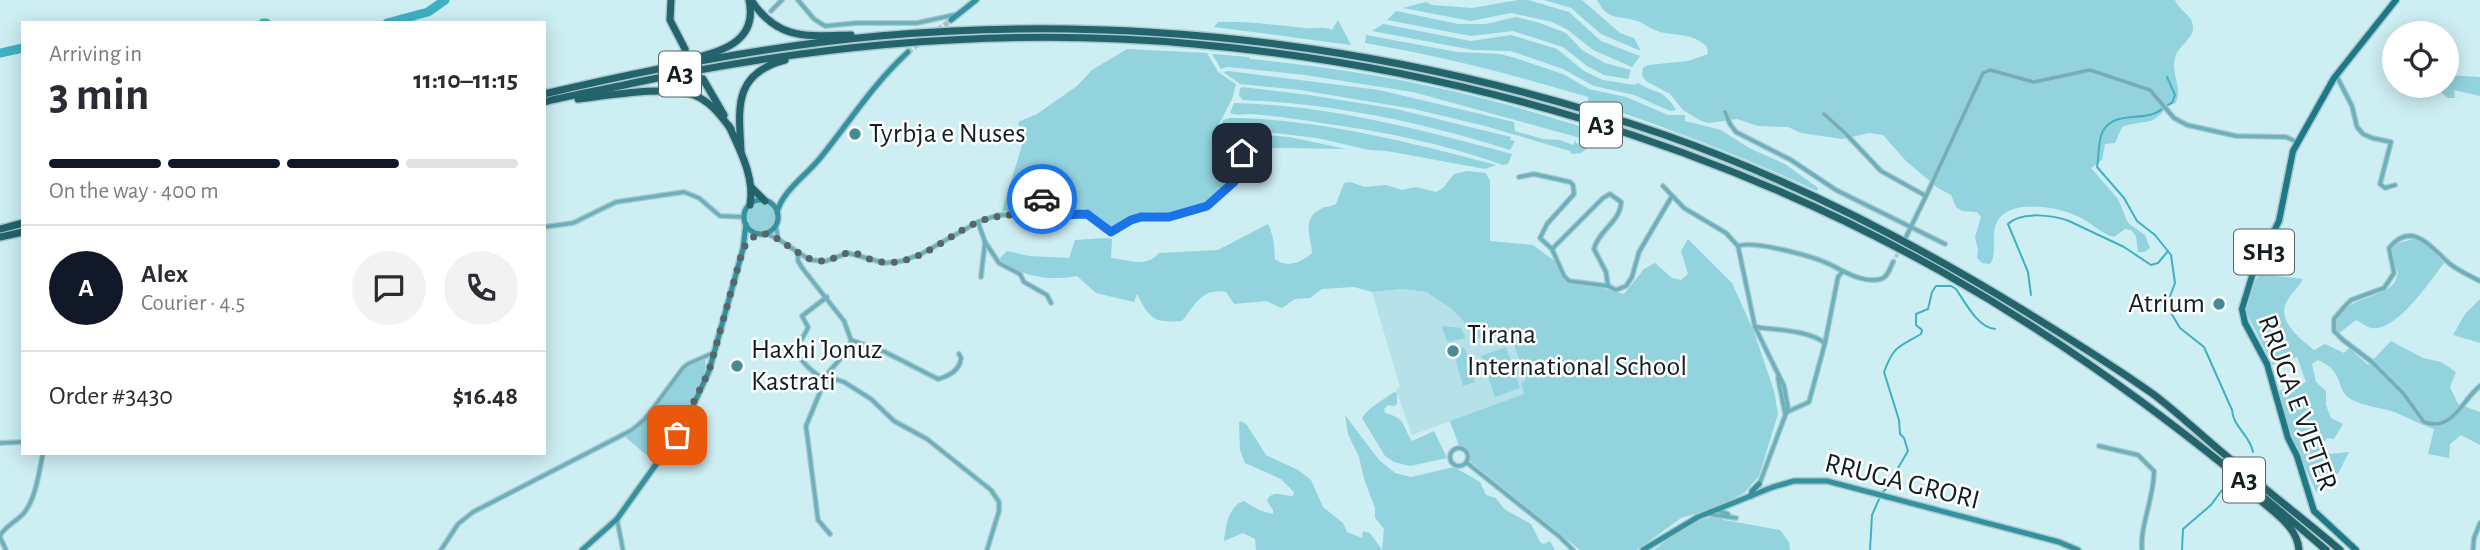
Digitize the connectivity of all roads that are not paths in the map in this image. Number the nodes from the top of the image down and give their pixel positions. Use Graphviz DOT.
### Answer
graph roads {
  1 [pos="671,0"];
  2 [pos="750,0"];
  3 [pos="782,0"];
  4 [pos="799,0"];
  5 [pos="976,0"];
  6 [pos="2396,0"];
  7 [pos="771,11"];
  8 [pos="960,13"];
  9 [pos="951,20"];
  10 [pos="858,38"];
  11 [pos="685,49"];
  12 [pos="908,51"];
  13 [pos="807,52"];
  14 [pos="659,69"];
  15 [pos="2336,75"];
  16 [pos="703,79"];
  17 [pos="546,94"];
  18 [pos="554,100"];
  19 [pos="546,102"];
  20 [pos="1725,112"];
  21 [pos="1824,114"];
  22 [pos="731,129"];
  23 [pos="2297,142"];
  24 [pos="741,152"];
  25 [pos="1247,153"];
  26 [pos="1519,177"];
  27 [pos="2395,185"];
  28 [pos="1663,186"];
  29 [pos="752,187"];
  30 [pos="785,195"];
  31 [pos="1926,195"];
  32 [pos="1672,196"];
  33 [pos="767,202"];
  34 [pos="750,205"];
  35 [pos="777,212"];
  36 [pos="745,221"];
  37 [pos="978,222"];
  38 [pos="21,224"];
  39 [pos="776,225"];
  40 [pos="546,226"];
  41 [pos="1912,228"];
  42 [pos="0,229"];
  43 [pos="21,232"];
  44 [pos="757,233"];
  45 [pos="765,233"];
  46 [pos="0,237"];
  47 [pos="1906,237"];
  48 [pos="778,239"];
  49 [pos="985,242"];
  50 [pos="1945,244"];
  51 [pos="1738,246"];
  52 [pos="743,249"];
  53 [pos="1552,249"];
  54 [pos="798,253"];
  55 [pos="1893,262"];
  56 [pos="1842,272"];
  57 [pos="981,277"];
  58 [pos="2480,281"];
  59 [pos="1608,286"];
  60 [pos="827,297"];
  61 [pos="1051,303"];
  62 [pos="1755,327"];
  63 [pos="851,340"];
  64 [pos="1825,343"];
  65 [pos="713,353"];
  66 [pos="960,354"];
  67 [pos="828,379"];
  68 [pos="2480,386"];
  69 [pos="1785,413"];
  70 [pos="21,442"];
  71 [pos="0,443"];
  72 [pos="2099,446"];
  73 [pos="43,455"];
  74 [pos="1466,462"];
  75 [pos="2242,479"];
  76 [pos="1761,482"];
  77 [pos="1763,491"];
  78 [pos="1751,496"];
  79 [pos="1728,505"];
  80 [pos="1716,510"];
  81 [pos="1707,514"];
  82 [pos="1728,514"];
  83 [pos="617,519"];
  84 [pos="2480,523"];
  85 [pos="830,534"];
  86 [pos="0,536"];
  87 [pos="6,550"];
  88 [pos="441,550"];
  89 [pos="582,550"];
  90 [pos="623,550"];
  91 [pos="987,550"];
  92 [pos="1573,550"];
  93 [pos="1643,550"];
  94 [pos="2078,550"];
  95 [pos="2142,550"];
  96 [pos="2299,550"];
  97 [pos="2326,550"];
  98 [pos="2340,550"];
  99 [pos="2356,550"];
  100 [pos="2473,550"];
  1 -- 11 [label="highway"];
  2 -- 10 [label="highway"];
  2 -- 14 [label="highway"];
  3 -- 7 [label="street"];
  4 -- 8 [label="street"];
  5 -- 8 [label="main road"];
  6 -- 15 [label="main road, RRUGA E VJETER / SH3"];
  8 -- 9 [label="main road"];
  10 -- 14 [label="highway, A3"];
  10 -- 98 [label="highway, A3"];
  12 -- 30 [label="main road"];
  13 -- 18 [label="highway, A3"];
  13 -- 24 [label="highway, A3"];
  13 -- 75 [label="highway, A3"];
  14 -- 17 [label="highway, A3"];
  15 -- 23 [label="main road, RRUGA E VJETER / SH3"];
  15 -- 27 [label="street"];
  16 -- 22 [label="highway"];
  18 -- 19 [label="highway, A3"];
  18 -- 22 [label="highway"];
  20 -- 41 [label="street"];
  21 -- 31 [label="street"];
  22 -- 24 [label="highway"];
  23 -- 31 [label="street"];
  23 -- 99 [label="main road, RRUGA E VJETER / SH3"];
  24 -- 29 [label="highway"];
  25 -- 37 [label="street"];
  26 -- 53 [label="street"];
  28 -- 32 [label="street"];
  29 -- 33 [label="highway"];
  29 -- 34 [label="highway"];
  30 -- 33 [label="main road"];
  30 -- 35 [label="main road"];
  31 -- 41 [label="street"];
  32 -- 51 [label="street"];
  32 -- 59 [label="street"];
  33 -- 34 [label="main road"];
  33 -- 35 [label="main road"];
  34 -- 36 [label="main road"];
  35 -- 39 [label="main road"];
  36 -- 40 [label="street"];
  36 -- 44 [label="main road"];
  36 -- 52 [label="main road"];
  37 -- 49 [label="street"];
  37 -- 54 [label="street"];
  38 -- 42 [label="highway"];
  39 -- 45 [label="main road"];
  39 -- 48 [label="street"];
  41 -- 47 [label="street"];
  41 -- 50 [label="street"];
  43 -- 46 [label="highway"];
  44 -- 45 [label="main road"];
  44 -- 52 [label="main road"];
  45 -- 48 [label="street"];
  48 -- 54 [label="street"];
  49 -- 57 [label="street"];
  49 -- 61 [label="street"];
  51 -- 56 [label="street"];
  51 -- 62 [label="street"];
  52 -- 65 [label="main road"];
  53 -- 59 [label="street"];
  53 -- 59 [label="street"];
  54 -- 60 [label="street"];
  55 -- 56 [label="street"];
  56 -- 64 [label="street"];
  58 -- 68 [label="street"];
  60 -- 63 [label="street"];
  60 -- 67 [label="street"];
  62 -- 64 [label="street"];
  62 -- 69 [label="street"];
  63 -- 66 [label="street"];
  63 -- 67 [label="street"];
  64 -- 69 [label="street"];
  65 -- 83 [label="main road"];
  65 -- 88 [label="street"];
  67 -- 85 [label="street"];
  67 -- 91 [label="street"];
  69 -- 76 [label="street"];
  70 -- 71 [label="street"];
  72 -- 95 [label="street"];
  73 -- 86 [label="street"];
  74 -- 74 [label="street"];
  74 -- 92 [label="street"];
  75 -- 96 [label="highway"];
  75 -- 97 [label="highway, A3"];
  76 -- 77 [label="street"];
  76 -- 77 [label="street"];
  76 -- 78 [label="main road"];
  77 -- 78 [label="main road, RRUGA GRORI"];
  77 -- 94 [label="main road, RRUGA GRORI"];
  78 -- 79 [label="main road, RRUGA GRORI"];
  79 -- 80 [label="main road, RRUGA GRORI"];
  79 -- 82 [label="street"];
  80 -- 81 [label="main road, RRUGA GRORI"];
  80 -- 82 [label="street"];
  81 -- 82 [label="street"];
  81 -- 93 [label="main road, RRUGA GRORI"];
  83 -- 89 [label="main road"];
  83 -- 90 [label="street"];
  84 -- 100 [label="street"];
  86 -- 87 [label="street"];
}
